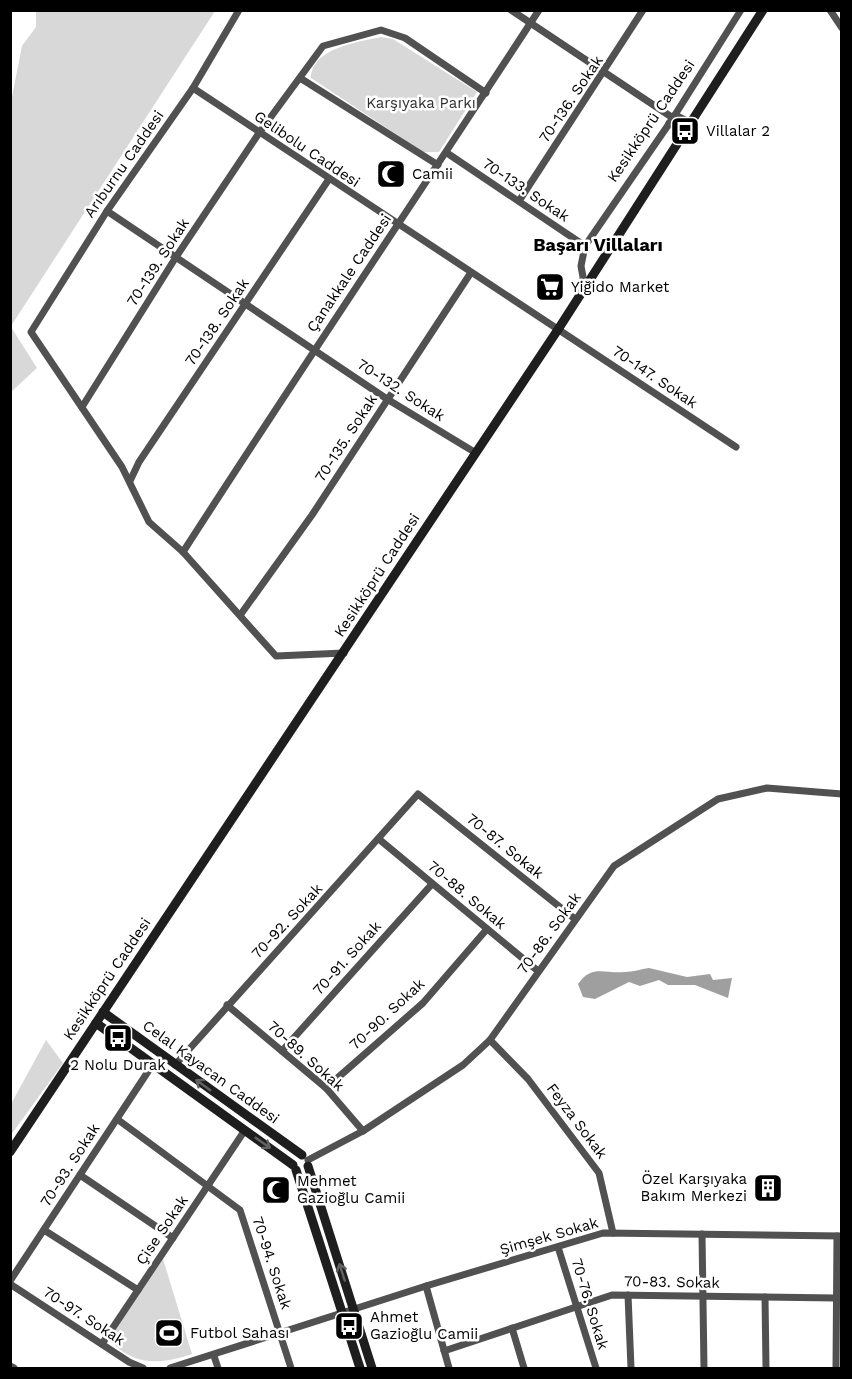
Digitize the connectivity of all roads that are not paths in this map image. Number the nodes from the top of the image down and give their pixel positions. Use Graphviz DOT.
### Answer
graph roads {
  1 [pos="240,10"];
  2 [pos="511,10"];
  3 [pos="539,10"];
  4 [pos="643,10"];
  5 [pos="741,10"];
  6 [pos="763,10"];
  7 [pos="830,10"];
  8 [pos="531,24"];
  9 [pos="842,28"];
  10 [pos="606,71"];
  11 [pos="300,78"];
  12 [pos="193,88"];
  13 [pos="486,93"];
  14 [pos="672,119"];
  15 [pos="691,123"];
  16 [pos="260,133"];
  17 [pos="684,134"];
  18 [pos="447,153"];
  19 [pos="438,165"];
  20 [pos="329,179"];
  21 [pos="519,201"];
  22 [pos="107,211"];
  23 [pos="397,225"];
  24 [pos="585,246"];
  25 [pos="176,257"];
  26 [pos="470,274"];
  27 [pos="585,288"];
  28 [pos="245,303"];
  29 [pos="559,328"];
  30 [pos="314,348"];
  31 [pos="387,399"];
  32 [pos="82,407"];
  33 [pos="736,447"];
  34 [pos="476,453"];
  35 [pos="130,481"];
  36 [pos="183,552"];
  37 [pos="241,614"];
  38 [pos="344,653"];
  39 [pos="418,794"];
  40 [pos="841,794"];
  41 [pos="380,840"];
  42 [pos="432,884"];
  43 [pos="575,919"];
  44 [pos="487,929"];
  45 [pos="538,971"];
  46 [pos="227,1005"];
  47 [pos="103,1012"];
  48 [pos="96,1023"];
  49 [pos="490,1040"];
  50 [pos="282,1051"];
  51 [pos="153,1064"];
  52 [pos="175,1065"];
  53 [pos="326,1088"];
  54 [pos="117,1119"];
  55 [pos="245,1130"];
  56 [pos="363,1131"];
  57 [pos="10,1152"];
  58 [pos="306,1161"];
  59 [pos="295,1167"];
  60 [pos="80,1175"];
  61 [pos="208,1186"];
  62 [pos="44,1230"];
  63 [pos="613,1233"];
  64 [pos="702,1234"];
  65 [pos="839,1236"];
  66 [pos="173,1238"];
  67 [pos="558,1247"];
  68 [pos="10,1283"];
  69 [pos="426,1286"];
  70 [pos="138,1290"];
  71 [pos="628,1295"];
  72 [pos="703,1296"];
  73 [pos="765,1297"];
  74 [pos="836,1298"];
  75 [pos="578,1306"];
  76 [pos="354,1310"];
  77 [pos="344,1313"];
  78 [pos="512,1328"];
  79 [pos="280,1333"];
  80 [pos="102,1344"];
  81 [pos="444,1351"];
  82 [pos="214,1356"];
  83 [pos="10,1366"];
  84 [pos="14,1368"];
  85 [pos="143,1368"];
  86 [pos="170,1368"];
  87 [pos="218,1368"];
  88 [pos="291,1368"];
  89 [pos="360,1368"];
  90 [pos="372,1368"];
  91 [pos="448,1368"];
  92 [pos="524,1368"];
  93 [pos="596,1368"];
  94 [pos="631,1368"];
  95 [pos="704,1368"];
  96 [pos="766,1368"];
  97 [pos="836,1368"];
  1 -- 12 [label="street, Arıburnu Caddesi"];
  2 -- 8 [label="street"];
  3 -- 8 [label="street, Çanakkale Caddesi"];
  4 -- 10 [label="street, 70-136. Sokak"];
  5 -- 14 [label="street, Kesikköprü Caddesi"];
  6 -- 15 [label="street, Kesikköprü Caddesi"];
  7 -- 9 [label="street"];
  8 -- 10 [label="street"];
  8 -- 13 [label="street, Çanakkale Caddesi"];
  10 -- 14 [label="street"];
  10 -- 21 [label="street, 70-136. Sokak"];
  11 -- 13 [label="street, 70-139. Sokak"];
  11 -- 16 [label="street, 70-139. Sokak"];
  11 -- 19 [label="street"];
  12 -- 16 [label="street, Gelibolu Caddesi"];
  12 -- 22 [label="street, Arıburnu Caddesi"];
  13 -- 18 [label="street, Çanakkale Caddesi"];
  14 -- 15 [label="street"];
  14 -- 17 [label="street"];
  14 -- 24 [label="street, Kesikköprü Caddesi"];
  15 -- 17 [label="street, Kesikköprü Caddesi"];
  16 -- 20 [label="street, Gelibolu Caddesi"];
  16 -- 25 [label="street, 70-139. Sokak"];
  17 -- 27 [label="street, Kesikköprü Caddesi"];
  18 -- 19 [label="street, Çanakkale Caddesi"];
  18 -- 21 [label="street, 70-133. Sokak"];
  19 -- 23 [label="street, Çanakkale Caddesi"];
  20 -- 23 [label="street, Gelibolu Caddesi"];
  20 -- 28 [label="street, 70-138. Sokak"];
  21 -- 24 [label="street, 70-133. Sokak"];
  22 -- 25 [label="street, 70-132. Sokak"];
  22 -- 32 [label="street, Arıburnu Caddesi"];
  23 -- 26 [label="street, Gelibolu Caddesi"];
  23 -- 30 [label="street, Çanakkale Caddesi"];
  24 -- 27 [label="street"];
  25 -- 28 [label="street, 70-132. Sokak"];
  25 -- 32 [label="street, 70-139. Sokak"];
  26 -- 29 [label="street, Gelibolu Caddesi"];
  26 -- 31 [label="street, 70-135. Sokak"];
  27 -- 29 [label="street, Kesikköprü Caddesi"];
  28 -- 30 [label="street, 70-132. Sokak"];
  28 -- 35 [label="street, 70-138. Sokak"];
  29 -- 33 [label="street, 70-147. Sokak"];
  29 -- 34 [label="street, Kesikköprü Caddesi"];
  30 -- 31 [label="street, 70-132. Sokak"];
  30 -- 36 [label="street, Çanakkale Caddesi"];
  31 -- 34 [label="street, 70-132. Sokak"];
  31 -- 37 [label="street, 70-135. Sokak"];
  32 -- 35 [label="street"];
  34 -- 38 [label="street, Kesikköprü Caddesi"];
  35 -- 36 [label="street"];
  36 -- 37 [label="street"];
  37 -- 38 [label="street"];
  38 -- 47 [label="street, Kesikköprü Caddesi"];
  39 -- 41 [label="street, 70-92. Sokak"];
  39 -- 43 [label="street, 70-87. Sokak"];
  40 -- 43 [label="street, 70-86. Sokak"];
  41 -- 42 [label="street, 70-88. Sokak"];
  41 -- 46 [label="street, 70-92. Sokak"];
  42 -- 44 [label="street, 70-88. Sokak"];
  42 -- 50 [label="street, 70-91. Sokak"];
  43 -- 45 [label="street, 70-86. Sokak"];
  44 -- 45 [label="street, 70-88. Sokak"];
  44 -- 53 [label="street, 70-90. Sokak"];
  45 -- 49 [label="street, 70-86. Sokak"];
  46 -- 50 [label="street, 70-89. Sokak"];
  46 -- 52 [label="street, 70-92. Sokak"];
  47 -- 48 [label="street, Kesikköprü Caddesi"];
  47 -- 52 [label="street, Celal Kayacan Caddesi"];
  48 -- 51 [label="street, Celal Kayacan Caddesi"];
  48 -- 57 [label="street, Kesikköprü Caddesi"];
  49 -- 56 [label="street, 70-86. Sokak"];
  49 -- 63 [label="street, Feyza Sokak"];
  50 -- 53 [label="street, 70-89. Sokak"];
  51 -- 54 [label="street, 70-93. Sokak"];
  51 -- 55 [label="street, Celal Kayacan Caddesi"];
  58 -- 52 [label="street, Celal Kayacan Caddesi, one-way"];
  53 -- 56 [label="street, 70-89. Sokak"];
  54 -- 60 [label="street, 70-93. Sokak"];
  54 -- 61 [label="street, 70-94. Sokak"];
  55 -- 59 [label="street, Celal Kayacan Caddesi, one-way"];
  55 -- 61 [label="street, Çise Sokak"];
  56 -- 58 [label="street, 70-86. Sokak"];
  58 -- 59 [label="street"];
  58 -- 59 [label="street"];
  76 -- 58 [label="street, one-way"];
  59 -- 77 [label="street"];
  60 -- 62 [label="street, 70-93. Sokak"];
  60 -- 66 [label="street"];
  61 -- 66 [label="street, Çise Sokak"];
  61 -- 79 [label="street, 70-94. Sokak"];
  62 -- 68 [label="street, 70-93. Sokak"];
  62 -- 70 [label="street"];
  63 -- 64 [label="street, Şimşek Sokak"];
  63 -- 67 [label="street, Şimşek Sokak"];
  64 -- 65 [label="street, Şimşek Sokak"];
  64 -- 72 [label="street"];
  65 -- 74 [label="street"];
  66 -- 70 [label="street, Çise Sokak"];
  67 -- 69 [label="street, Şimşek Sokak"];
  67 -- 75 [label="street, 70-76. Sokak"];
  68 -- 80 [label="street, 70-97. Sokak"];
  69 -- 76 [label="street, Şimşek Sokak"];
  69 -- 81 [label="street"];
  70 -- 80 [label="street, Çise Sokak"];
  71 -- 72 [label="street, 70-83. Sokak"];
  71 -- 75 [label="street, 70-83. Sokak"];
  71 -- 94 [label="street"];
  72 -- 73 [label="street, 70-83. Sokak"];
  72 -- 95 [label="street"];
  73 -- 74 [label="street, 70-83. Sokak"];
  73 -- 96 [label="street"];
  74 -- 97 [label="street"];
  75 -- 78 [label="street, 70-83. Sokak"];
  75 -- 93 [label="street, 70-76. Sokak"];
  76 -- 77 [label="street, Şimşek Sokak"];
  76 -- 90 [label="street"];
  77 -- 79 [label="street"];
  77 -- 89 [label="street"];
  78 -- 81 [label="street, 70-83. Sokak"];
  78 -- 92 [label="street"];
  79 -- 82 [label="street"];
  79 -- 88 [label="street, 70-94. Sokak"];
  80 -- 85 [label="street, 70-97. Sokak"];
  81 -- 91 [label="street"];
  82 -- 86 [label="street"];
  82 -- 87 [label="street"];
  83 -- 84 [label="street"];
}
